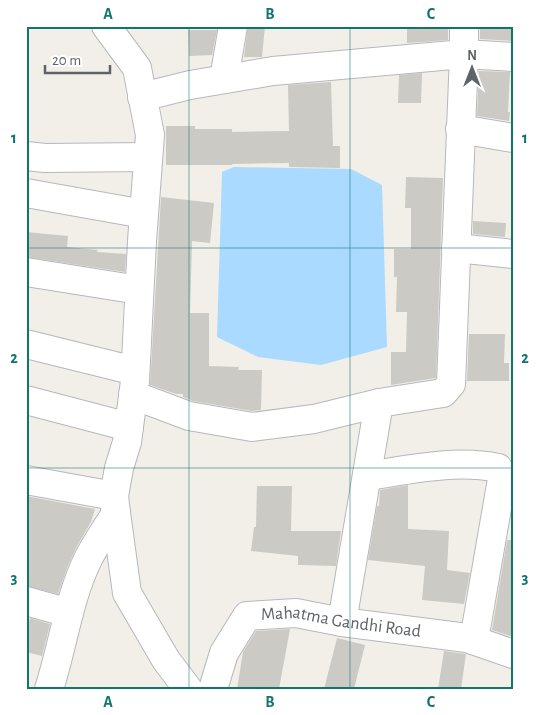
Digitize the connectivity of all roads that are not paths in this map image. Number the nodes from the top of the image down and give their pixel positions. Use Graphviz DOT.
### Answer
graph roads {
  1 [pos="106,26"];
  2 [pos="233,26"];
  3 [pos="464,26"];
  4 [pos="464,54"];
  5 [pos="513,57"];
  6 [pos="224,79"];
  7 [pos="142,97"];
  8 [pos="460,129"];
  9 [pos="513,138"];
  10 [pos="26,156"];
  11 [pos="148,157"];
  12 [pos="26,194"];
  13 [pos="144,214"];
  14 [pos="456,248"];
  15 [pos="513,254"];
  16 [pos="26,272"];
  17 [pos="139,290"];
  18 [pos="26,344"];
  19 [pos="134,383"];
  20 [pos="26,400"];
  21 [pos="379,403"];
  22 [pos="129,427"];
  23 [pos="505,466"];
  24 [pos="367,476"];
  25 [pos="26,480"];
  26 [pos="115,505"];
  27 [pos="26,601"];
  28 [pos="69,613"];
  29 [pos="342,622"];
  30 [pos="474,640"];
  31 [pos="513,654"];
  32 [pos="49,689"];
  33 [pos="188,689"];
  34 [pos="213,689"];
  1 -- 7 [label="street"];
  2 -- 6 [label="street"];
  3 -- 4 [label="street"];
  4 -- 5 [label="street"];
  4 -- 6 [label="street"];
  4 -- 8 [label="street"];
  6 -- 7 [label="street"];
  7 -- 11 [label="street"];
  8 -- 9 [label="street"];
  8 -- 14 [label="street"];
  10 -- 11 [label="street"];
  11 -- 13 [label="street"];
  12 -- 13 [label="street"];
  13 -- 17 [label="street"];
  14 -- 15 [label="street"];
  14 -- 21 [label="street"];
  16 -- 17 [label="street"];
  17 -- 19 [label="street"];
  18 -- 19 [label="street"];
  19 -- 21 [label="street"];
  19 -- 22 [label="street"];
  20 -- 22 [label="street"];
  21 -- 24 [label="street"];
  22 -- 26 [label="street"];
  23 -- 24 [label="street"];
  23 -- 30 [label="street"];
  24 -- 29 [label="street"];
  25 -- 26 [label="street"];
  26 -- 28 [label="street"];
  26 -- 33 [label="street"];
  27 -- 28 [label="street"];
  28 -- 32 [label="street"];
  29 -- 30 [label="street, Mahatma Gandhi Road"];
  29 -- 34 [label="street, Mahatma Gandhi Road"];
  30 -- 31 [label="street, Mahatma Gandhi Road"];
}
